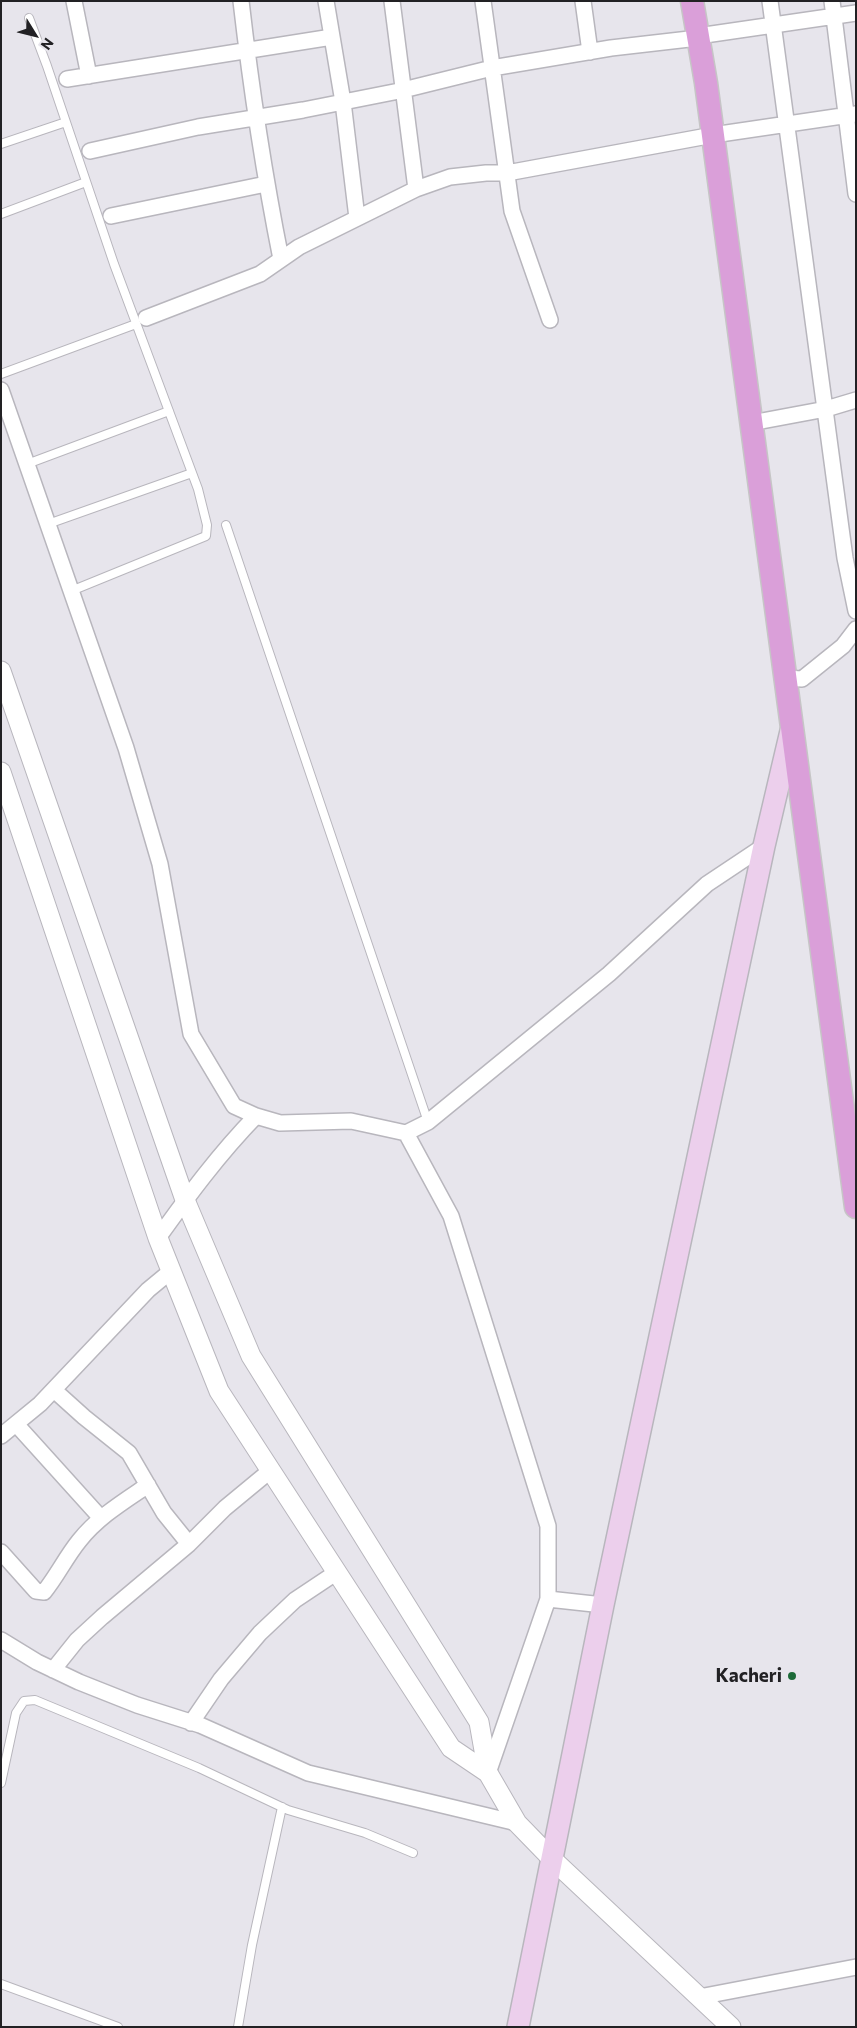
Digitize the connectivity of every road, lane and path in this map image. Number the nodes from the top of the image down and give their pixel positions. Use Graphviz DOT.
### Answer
graph roads {
  1 [pos="74,1"];
  2 [pos="241,1"];
  3 [pos="326,1"];
  4 [pos="392,1"];
  5 [pos="483,1"];
  6 [pos="583,1"];
  7 [pos="692,1"];
  8 [pos="770,1"];
  9 [pos="833,9"];
  10 [pos="856,13"];
  11 [pos="29,18"];
  12 [pos="774,25"];
  13 [pos="332,36"];
  14 [pos="698,37"];
  15 [pos="247,51"];
  16 [pos="590,52"];
  17 [pos="492,68"];
  18 [pos="89,76"];
  19 [pos="67,79"];
  20 [pos="405,90"];
  21 [pos="343,102"];
  22 [pos="851,114"];
  23 [pos="255,118"];
  24 [pos="66,122"];
  25 [pos="786,124"];
  26 [pos="712,135"];
  27 [pos="1,144"];
  28 [pos="90,151"];
  29 [pos="507,173"];
  30 [pos="86,182"];
  31 [pos="266,184"];
  32 [pos="416,189"];
  33 [pos="856,194"];
  34 [pos="1,214"];
  35 [pos="111,216"];
  36 [pos="357,218"];
  37 [pos="281,259"];
  38 [pos="550,320"];
  39 [pos="141,321"];
  40 [pos="1,374"];
  41 [pos="1,390"];
  42 [pos="856,400"];
  43 [pos="826,409"];
  44 [pos="169,411"];
  45 [pos="751,422"];
  46 [pos="27,464"];
  47 [pos="192,473"];
  48 [pos="48,524"];
  49 [pos="226,525"];
  50 [pos="71,592"];
  51 [pos="856,611"];
  52 [pos="856,629"];
  53 [pos="1,671"];
  54 [pos="785,678"];
  55 [pos="6,699"];
  56 [pos="792,729"];
  57 [pos="1,772"];
  58 [pos="764,846"];
  59 [pos="256,1116"];
  60 [pos="428,1122"];
  61 [pos="406,1133"];
  62 [pos="852,1153"];
  63 [pos="185,1200"];
  64 [pos="856,1208"];
  65 [pos="158,1238"];
  66 [pos="171,1271"];
  67 [pos="54,1390"];
  68 [pos="16,1424"];
  69 [pos="1,1436"];
  70 [pos="271,1470"];
  71 [pos="148,1485"];
  72 [pos="100,1518"];
  73 [pos="189,1544"];
  74 [pos="1,1552"];
  75 [pos="337,1572"];
  76 [pos="548,1599"];
  77 [pos="603,1605"];
  78 [pos="1,1640"];
  79 [pos="53,1670"];
  80 [pos="191,1723"];
  81 [pos="488,1773"];
  82 [pos="1,1783"];
  83 [pos="282,1807"];
  84 [pos="517,1823"];
  85 [pos="413,1853"];
  86 [pos="552,1859"];
  87 [pos="856,1967"];
  88 [pos="1,1984"];
  89 [pos="699,1997"];
  90 [pos="118,2027"];
  91 [pos="238,2027"];
  92 [pos="518,2027"];
  93 [pos="731,2027"];
  1 -- 18 [label="street"];
  2 -- 15 [label="street"];
  3 -- 13 [label="street"];
  4 -- 20 [label="street"];
  5 -- 17 [label="street"];
  6 -- 16 [label="street"];
  7 -- 14 [label="main road"];
  8 -- 12 [label="street"];
  9 -- 10 [label="street"];
  9 -- 12 [label="street"];
  9 -- 22 [label="street"];
  11 -- 24 [label="lane"];
  12 -- 14 [label="street"];
  12 -- 25 [label="street"];
  13 -- 15 [label="street"];
  13 -- 21 [label="street"];
  14 -- 16 [label="street"];
  14 -- 26 [label="main road"];
  15 -- 18 [label="street"];
  15 -- 23 [label="street"];
  16 -- 17 [label="street"];
  17 -- 20 [label="street"];
  17 -- 29 [label="street"];
  18 -- 19 [label="street"];
  20 -- 21 [label="street"];
  20 -- 32 [label="street"];
  21 -- 23 [label="street"];
  21 -- 36 [label="street"];
  22 -- 25 [label="street"];
  22 -- 33 [label="street"];
  23 -- 28 [label="street"];
  23 -- 31 [label="street"];
  24 -- 27 [label="lane"];
  24 -- 30 [label="lane"];
  25 -- 26 [label="street"];
  25 -- 43 [label="street"];
  26 -- 29 [label="street"];
  26 -- 45 [label="main road"];
  29 -- 32 [label="street"];
  29 -- 38 [label="street"];
  30 -- 34 [label="lane"];
  30 -- 39 [label="lane"];
  31 -- 35 [label="street"];
  31 -- 37 [label="street"];
  32 -- 36 [label="street"];
  36 -- 37 [label="street"];
  37 -- 39 [label="street"];
  39 -- 40 [label="lane"];
  39 -- 44 [label="lane"];
  41 -- 46 [label="street"];
  42 -- 43 [label="street"];
  43 -- 45 [label="street"];
  43 -- 51 [label="street"];
  44 -- 46 [label="lane"];
  44 -- 47 [label="lane"];
  45 -- 54 [label="main road"];
  46 -- 48 [label="street"];
  47 -- 48 [label="lane"];
  47 -- 50 [label="lane"];
  48 -- 50 [label="street"];
  49 -- 60 [label="lane"];
  50 -- 59 [label="street"];
  52 -- 54 [label="street"];
  53 -- 55 [label="street"];
  54 -- 56 [label="main road"];
  55 -- 63 [label="street"];
  56 -- 58 [label="main road"];
  56 -- 62 [label="main road"];
  57 -- 65 [label="street"];
  58 -- 60 [label="street"];
  58 -- 77 [label="main road"];
  59 -- 61 [label="street"];
  59 -- 63 [label="street"];
  60 -- 61 [label="street"];
  61 -- 76 [label="street"];
  62 -- 64 [label="main road"];
  63 -- 65 [label="street"];
  63 -- 81 [label="street"];
  65 -- 66 [label="street"];
  66 -- 67 [label="street"];
  66 -- 70 [label="street"];
  67 -- 68 [label="street"];
  67 -- 71 [label="street"];
  68 -- 69 [label="street"];
  68 -- 72 [label="street"];
  70 -- 73 [label="street"];
  70 -- 75 [label="street"];
  71 -- 72 [label="street"];
  71 -- 73 [label="street"];
  72 -- 74 [label="street"];
  73 -- 79 [label="street"];
  75 -- 80 [label="street"];
  75 -- 81 [label="street"];
  76 -- 77 [label="street"];
  76 -- 81 [label="street"];
  77 -- 86 [label="main road"];
  78 -- 79 [label="street"];
  79 -- 80 [label="street"];
  80 -- 84 [label="street"];
  81 -- 84 [label="street"];
  82 -- 83 [label="lane"];
  83 -- 85 [label="lane"];
  83 -- 91 [label="lane"];
  84 -- 86 [label="street"];
  86 -- 89 [label="street"];
  86 -- 92 [label="main road"];
  87 -- 89 [label="street"];
  88 -- 90 [label="lane"];
  89 -- 93 [label="street"];
}
